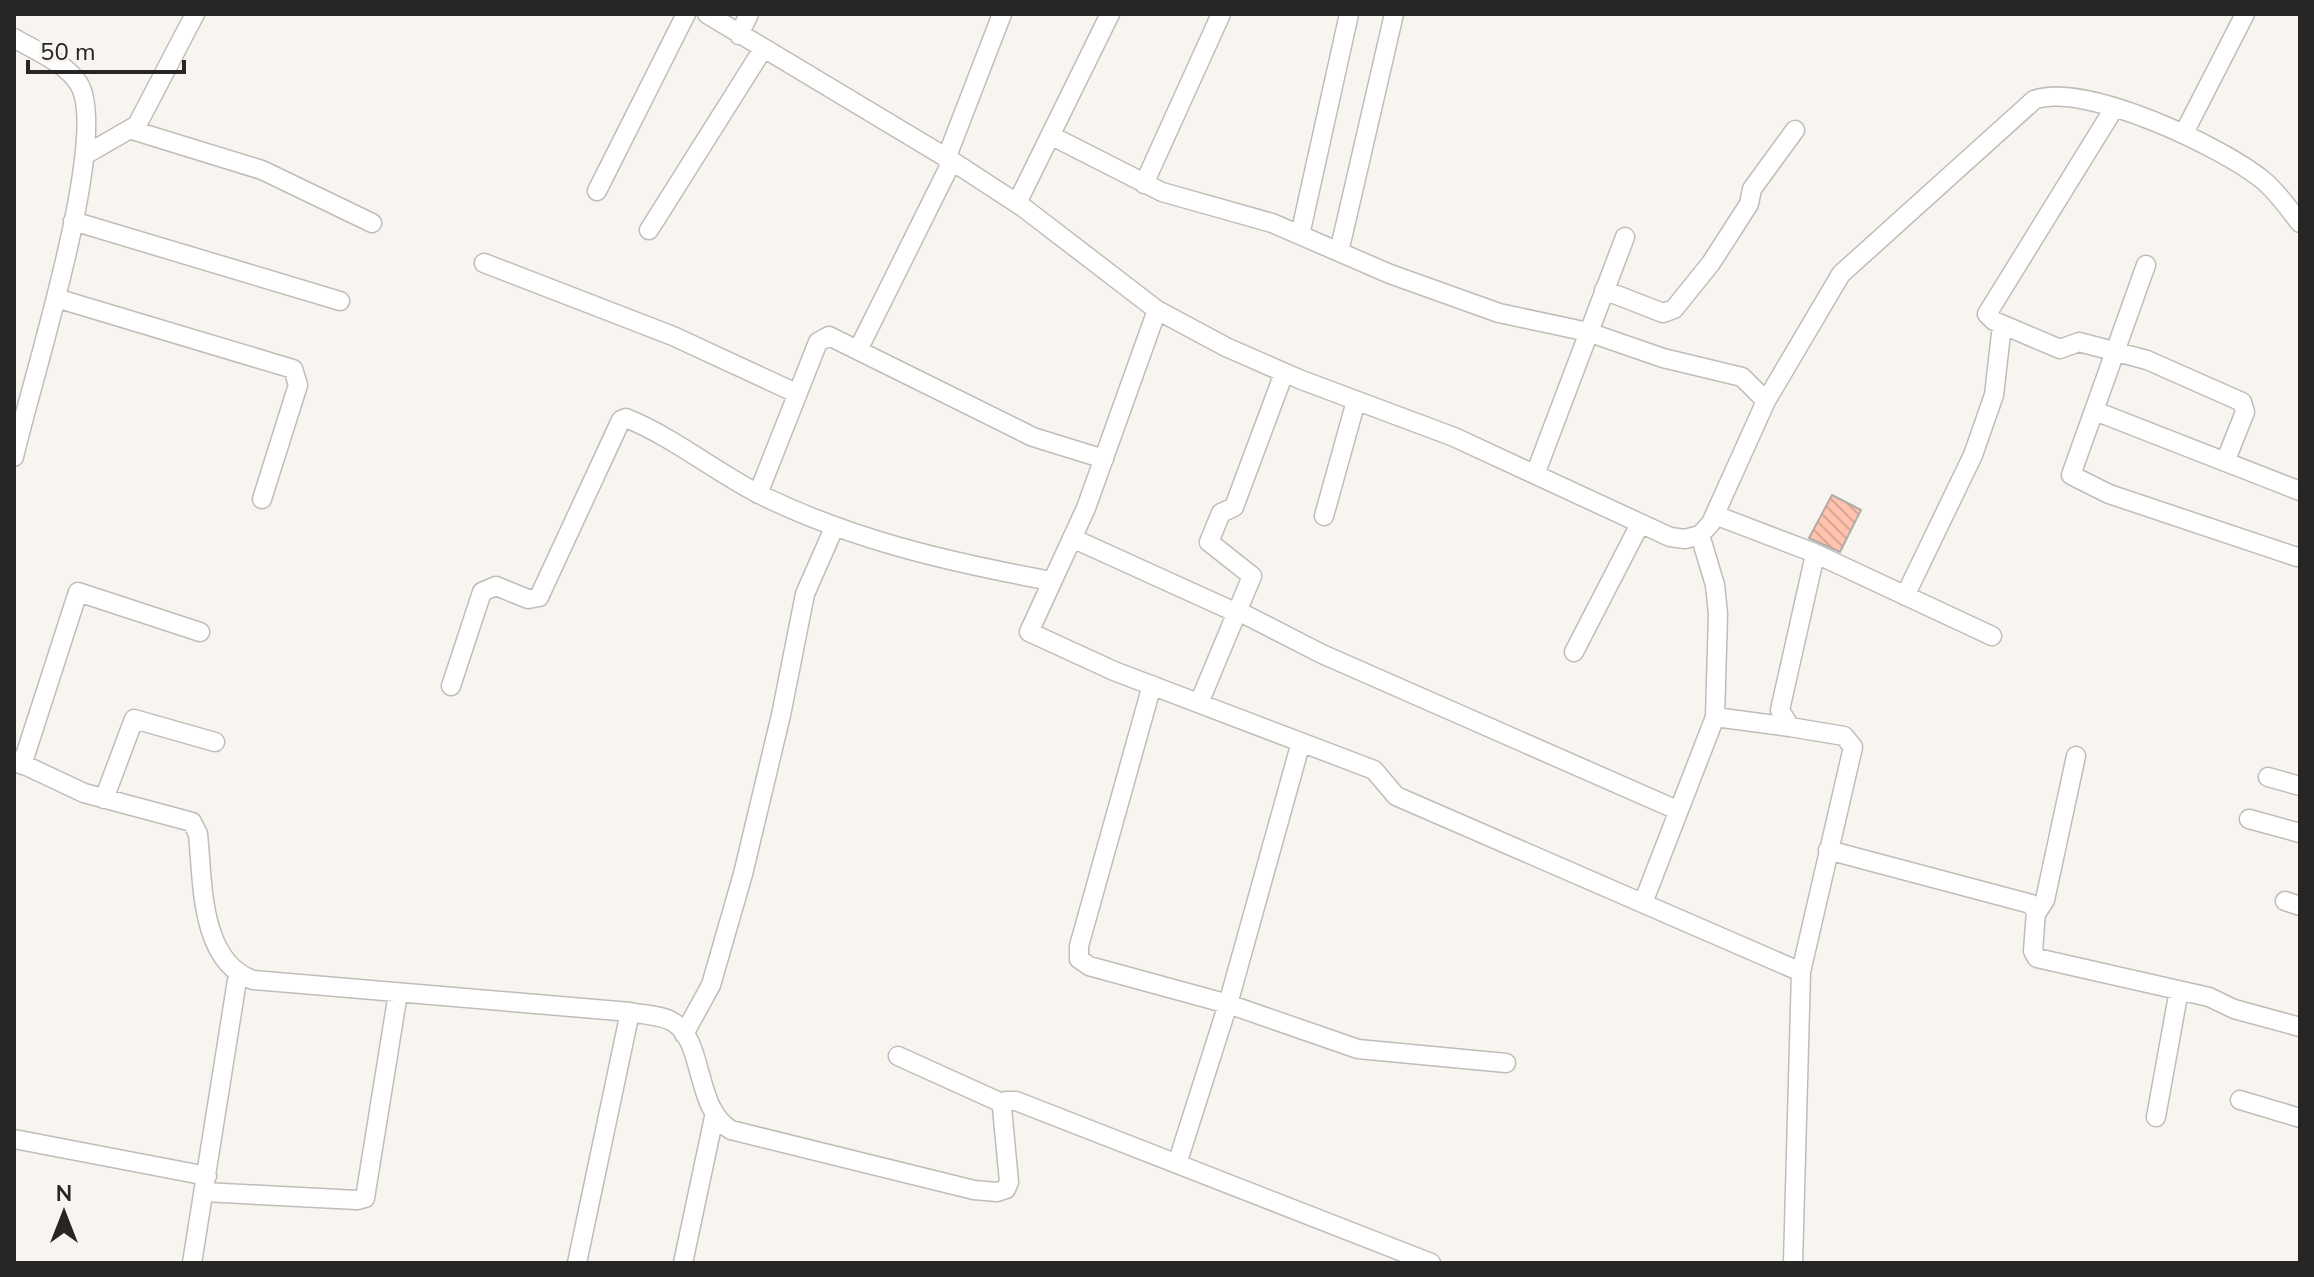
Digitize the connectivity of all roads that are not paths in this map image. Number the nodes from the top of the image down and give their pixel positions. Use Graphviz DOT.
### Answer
graph roads {
  1 [pos="195,14"];
  2 [pos="686,14"];
  3 [pos="707,14"];
  4 [pos="749,14"];
  5 [pos="1002,14"];
  6 [pos="1110,14"];
  7 [pos="1221,14"];
  8 [pos="1349,14"];
  9 [pos="1394,14"];
  10 [pos="2245,14"];
  11 [pos="739,35"];
  12 [pos="14,38"];
  13 [pos="763,49"];
  14 [pos="2113,110"];
  15 [pos="132,130"];
  16 [pos="1795,130"];
  17 [pos="2184,133"];
  18 [pos="1052,136"];
  19 [pos="85,155"];
  20 [pos="949,160"];
  21 [pos="1144,184"];
  22 [pos="597,191"];
  23 [pos="1017,203"];
  24 [pos="73,221"];
  25 [pos="372,223"];
  26 [pos="2300,223"];
  27 [pos="649,230"];
  28 [pos="1300,235"];
  29 [pos="1625,237"];
  30 [pos="1339,252"];
  31 [pos="484,263"];
  32 [pos="2146,265"];
  33 [pos="1604,290"];
  34 [pos="56,298"];
  35 [pos="340,301"];
  36 [pos="1157,310"];
  37 [pos="2002,325"];
  38 [pos="1588,332"];
  39 [pos="858,350"];
  40 [pos="2116,352"];
  41 [pos="1284,373"];
  42 [pos="796,393"];
  43 [pos="1356,401"];
  44 [pos="1766,401"];
  45 [pos="2095,411"];
  46 [pos="14,457"];
  47 [pos="1104,459"];
  48 [pos="2225,462"];
  49 [pos="1536,472"];
  50 [pos="2300,491"];
  51 [pos="758,494"];
  52 [pos="262,499"];
  53 [pos="1715,515"];
  54 [pos="1324,516"];
  55 [pos="1640,524"];
  56 [pos="834,528"];
  57 [pos="1700,535"];
  58 [pos="1072,538"];
  59 [pos="1812,552"];
  60 [pos="2297,557"];
  61 [pos="1051,581"];
  62 [pos="1905,596"];
  63 [pos="1237,612"];
  64 [pos="200,632"];
  65 [pos="1992,636"];
  66 [pos="1574,652"];
  67 [pos="1152,685"];
  68 [pos="451,686"];
  69 [pos="1199,703"];
  70 [pos="1715,717"];
  71 [pos="1790,727"];
  72 [pos="215,742"];
  73 [pos="1301,742"];
  74 [pos="2076,756"];
  75 [pos="18,763"];
  76 [pos="2268,777"];
  77 [pos="2300,786"];
  78 [pos="104,799"];
  79 [pos="1677,810"];
  80 [pos="2249,819"];
  81 [pos="2300,833"];
  82 [pos="1828,850"];
  83 [pos="1643,903"];
  84 [pos="2036,914"];
  85 [pos="1801,972"];
  86 [pos="238,974"];
  87 [pos="2179,990"];
  88 [pos="398,993"];
  89 [pos="1228,1004"];
  90 [pos="630,1012"];
  91 [pos="2300,1027"];
  92 [pos="684,1034"];
  93 [pos="898,1056"];
  94 [pos="1506,1063"];
  95 [pos="2240,1100"];
  96 [pos="1004,1104"];
  97 [pos="714,1117"];
  98 [pos="2156,1117"];
  99 [pos="2300,1118"];
  100 [pos="14,1139"];
  101 [pos="1177,1164"];
  102 [pos="206,1184"];
  103 [pos="192,1263"];
  104 [pos="577,1263"];
  105 [pos="683,1263"];
  106 [pos="1431,1263"];
  107 [pos="1793,1263"];
  1 -- 15 [label="street"];
  2 -- 22 [label="street"];
  3 -- 11 [label="street"];
  4 -- 11 [label="street"];
  5 -- 20 [label="street"];
  6 -- 18 [label="street"];
  7 -- 21 [label="street"];
  8 -- 28 [label="street"];
  9 -- 30 [label="street"];
  10 -- 17 [label="street"];
  11 -- 13 [label="street"];
  12 -- 19 [label="street"];
  13 -- 20 [label="street"];
  13 -- 27 [label="street"];
  14 -- 17 [label="street"];
  14 -- 37 [label="street"];
  14 -- 44 [label="street"];
  15 -- 19 [label="street"];
  15 -- 25 [label="street"];
  16 -- 33 [label="street"];
  17 -- 26 [label="street"];
  18 -- 21 [label="street"];
  18 -- 23 [label="street"];
  19 -- 24 [label="street"];
  20 -- 23 [label="street"];
  20 -- 39 [label="street"];
  21 -- 28 [label="street"];
  23 -- 36 [label="street"];
  24 -- 34 [label="street"];
  24 -- 35 [label="street"];
  28 -- 30 [label="street"];
  29 -- 33 [label="street"];
  30 -- 38 [label="street"];
  31 -- 42 [label="street"];
  32 -- 40 [label="street"];
  33 -- 38 [label="street"];
  34 -- 46 [label="street"];
  34 -- 52 [label="street"];
  36 -- 41 [label="street"];
  36 -- 47 [label="street"];
  37 -- 40 [label="street"];
  37 -- 62 [label="street"];
  38 -- 44 [label="street"];
  38 -- 49 [label="street"];
  39 -- 42 [label="street"];
  39 -- 47 [label="street"];
  40 -- 45 [label="street"];
  40 -- 48 [label="street"];
  41 -- 43 [label="street"];
  41 -- 63 [label="street"];
  42 -- 51 [label="street"];
  43 -- 49 [label="street"];
  43 -- 54 [label="street"];
  44 -- 53 [label="street"];
  45 -- 48 [label="street"];
  45 -- 60 [label="street"];
  47 -- 58 [label="street"];
  48 -- 50 [label="street"];
  49 -- 55 [label="street"];
  51 -- 56 [label="street"];
  51 -- 68 [label="street"];
  53 -- 57 [label="street"];
  53 -- 59 [label="street"];
  55 -- 57 [label="street"];
  55 -- 66 [label="street"];
  56 -- 61 [label="street"];
  56 -- 92 [label="street"];
  57 -- 70 [label="street"];
  58 -- 61 [label="street"];
  58 -- 63 [label="street"];
  59 -- 62 [label="street"];
  59 -- 71 [label="street"];
  61 -- 67 [label="street"];
  62 -- 65 [label="street"];
  63 -- 69 [label="street"];
  63 -- 79 [label="street"];
  64 -- 75 [label="street"];
  67 -- 69 [label="street"];
  67 -- 89 [label="street"];
  69 -- 73 [label="street"];
  70 -- 71 [label="street"];
  70 -- 79 [label="street"];
  71 -- 82 [label="street"];
  72 -- 78 [label="street"];
  73 -- 83 [label="street"];
  73 -- 89 [label="street"];
  74 -- 84 [label="street"];
  75 -- 78 [label="street"];
  76 -- 77 [label="street"];
  78 -- 86 [label="street"];
  79 -- 83 [label="street"];
  80 -- 81 [label="street"];
  82 -- 84 [label="street"];
  82 -- 85 [label="street"];
  83 -- 85 [label="street"];
  84 -- 87 [label="street"];
  85 -- 107 [label="street"];
  86 -- 88 [label="street"];
  86 -- 102 [label="street"];
  87 -- 91 [label="street"];
  87 -- 98 [label="street"];
  88 -- 90 [label="street"];
  88 -- 102 [label="street"];
  89 -- 94 [label="street"];
  89 -- 101 [label="street"];
  90 -- 92 [label="street"];
  90 -- 104 [label="street"];
  92 -- 97 [label="street"];
  93 -- 96 [label="street"];
  95 -- 99 [label="street"];
  96 -- 97 [label="street"];
  96 -- 101 [label="street"];
  97 -- 105 [label="street"];
  100 -- 102 [label="street"];
  101 -- 106 [label="street"];
  102 -- 103 [label="street"];
}
